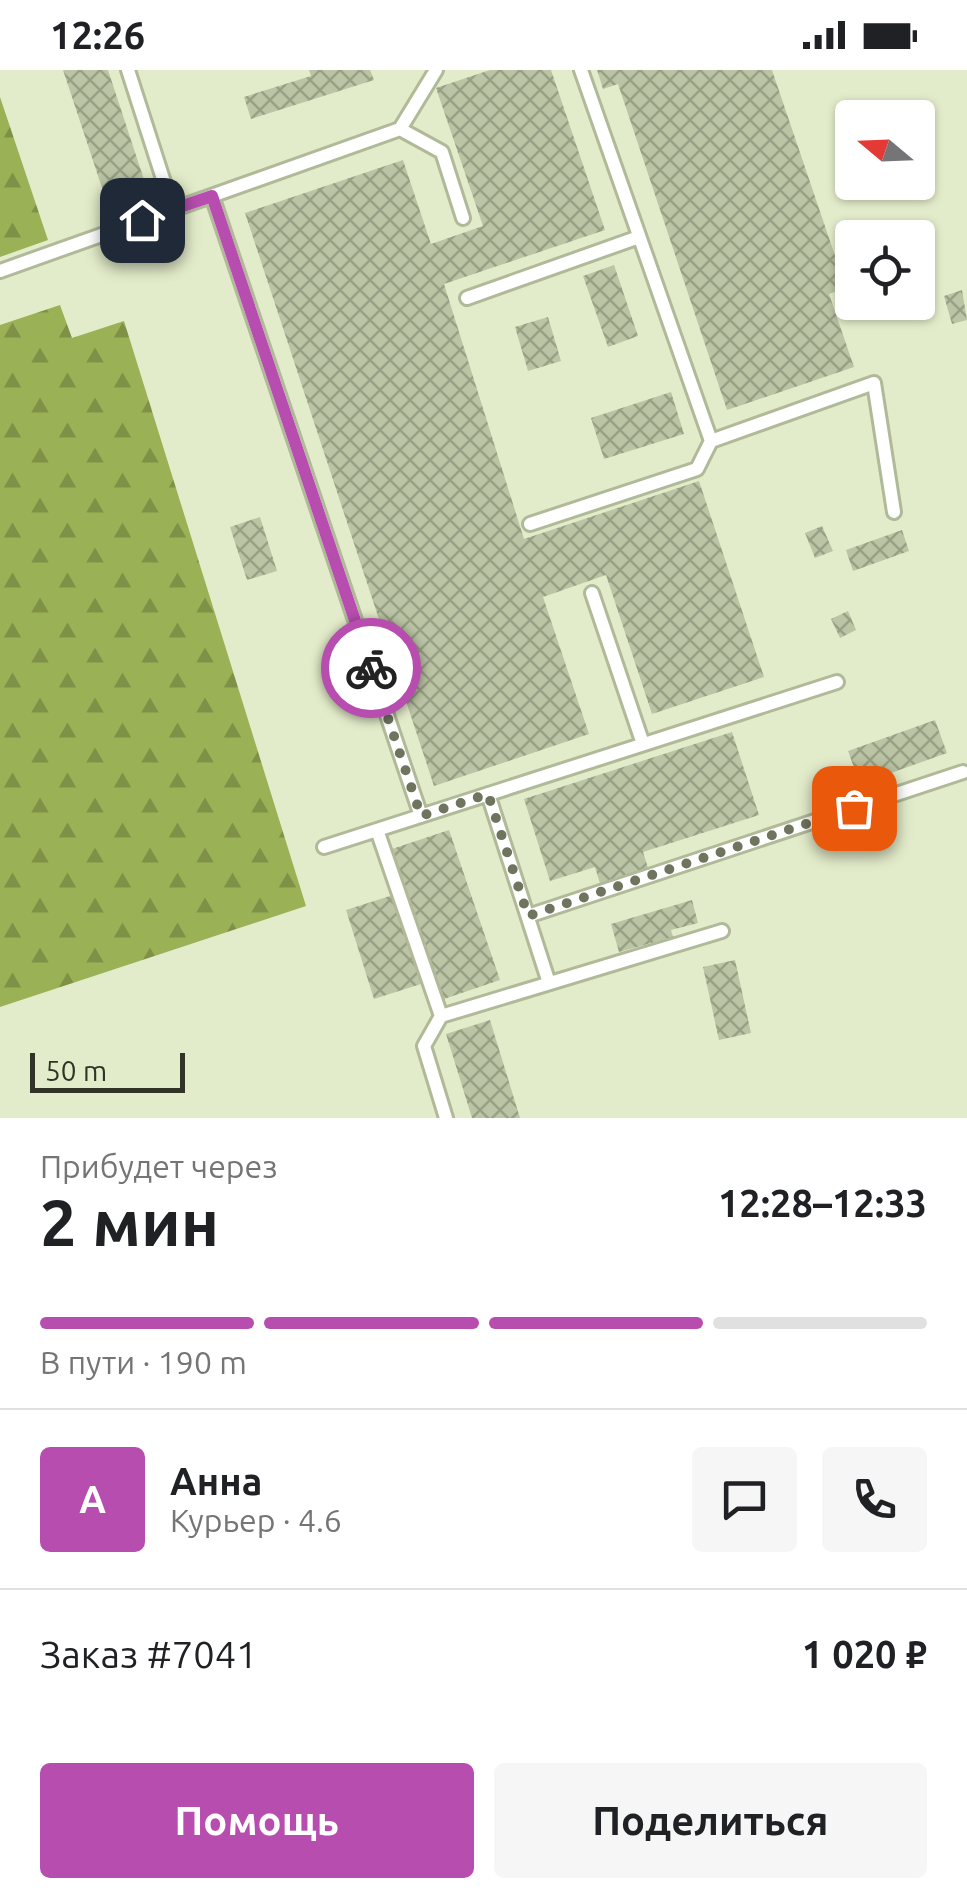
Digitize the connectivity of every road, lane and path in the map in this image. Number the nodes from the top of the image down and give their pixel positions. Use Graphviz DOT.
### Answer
graph roads {
  1 [pos="128,70"];
  2 [pos="436,70"];
  3 [pos="580,70"];
  4 [pos="400,129"];
  5 [pos="212,196"];
  6 [pos="173,210"];
  7 [pos="463,218"];
  8 [pos="639,237"];
  9 [pos="0,270"];
  10 [pos="467,298"];
  11 [pos="711,441"];
  12 [pos="894,512"];
  13 [pos="530,524"];
  14 [pos="592,593"];
  15 [pos="838,682"];
  16 [pos="643,744"];
  17 [pos="963,772"];
  18 [pos="488,794"];
  19 [pos="421,816"];
  20 [pos="377,830"];
  21 [pos="324,847"];
  22 [pos="528,916"];
  23 [pos="722,931"];
  24 [pos="550,983"];
  25 [pos="441,1016"];
  26 [pos="446,1118"];
  1 -- 6 [label="lane"];
  2 -- 4 [label="lane"];
  3 -- 8 [label="lane"];
  4 -- 5 [label="lane"];
  4 -- 7 [label="lane"];
  5 -- 6 [label="lane"];
  5 -- 19 [label="lane"];
  6 -- 9 [label="lane"];
  8 -- 10 [label="lane"];
  8 -- 11 [label="lane"];
  11 -- 12 [label="lane"];
  11 -- 13 [label="lane"];
  14 -- 16 [label="lane"];
  15 -- 16 [label="lane"];
  16 -- 18 [label="lane"];
  17 -- 22 [label="lane"];
  18 -- 19 [label="lane"];
  18 -- 22 [label="lane"];
  19 -- 20 [label="lane"];
  20 -- 21 [label="lane"];
  20 -- 25 [label="lane"];
  22 -- 24 [label="lane"];
  23 -- 24 [label="lane"];
  24 -- 25 [label="lane"];
  25 -- 26 [label="lane"];
}
